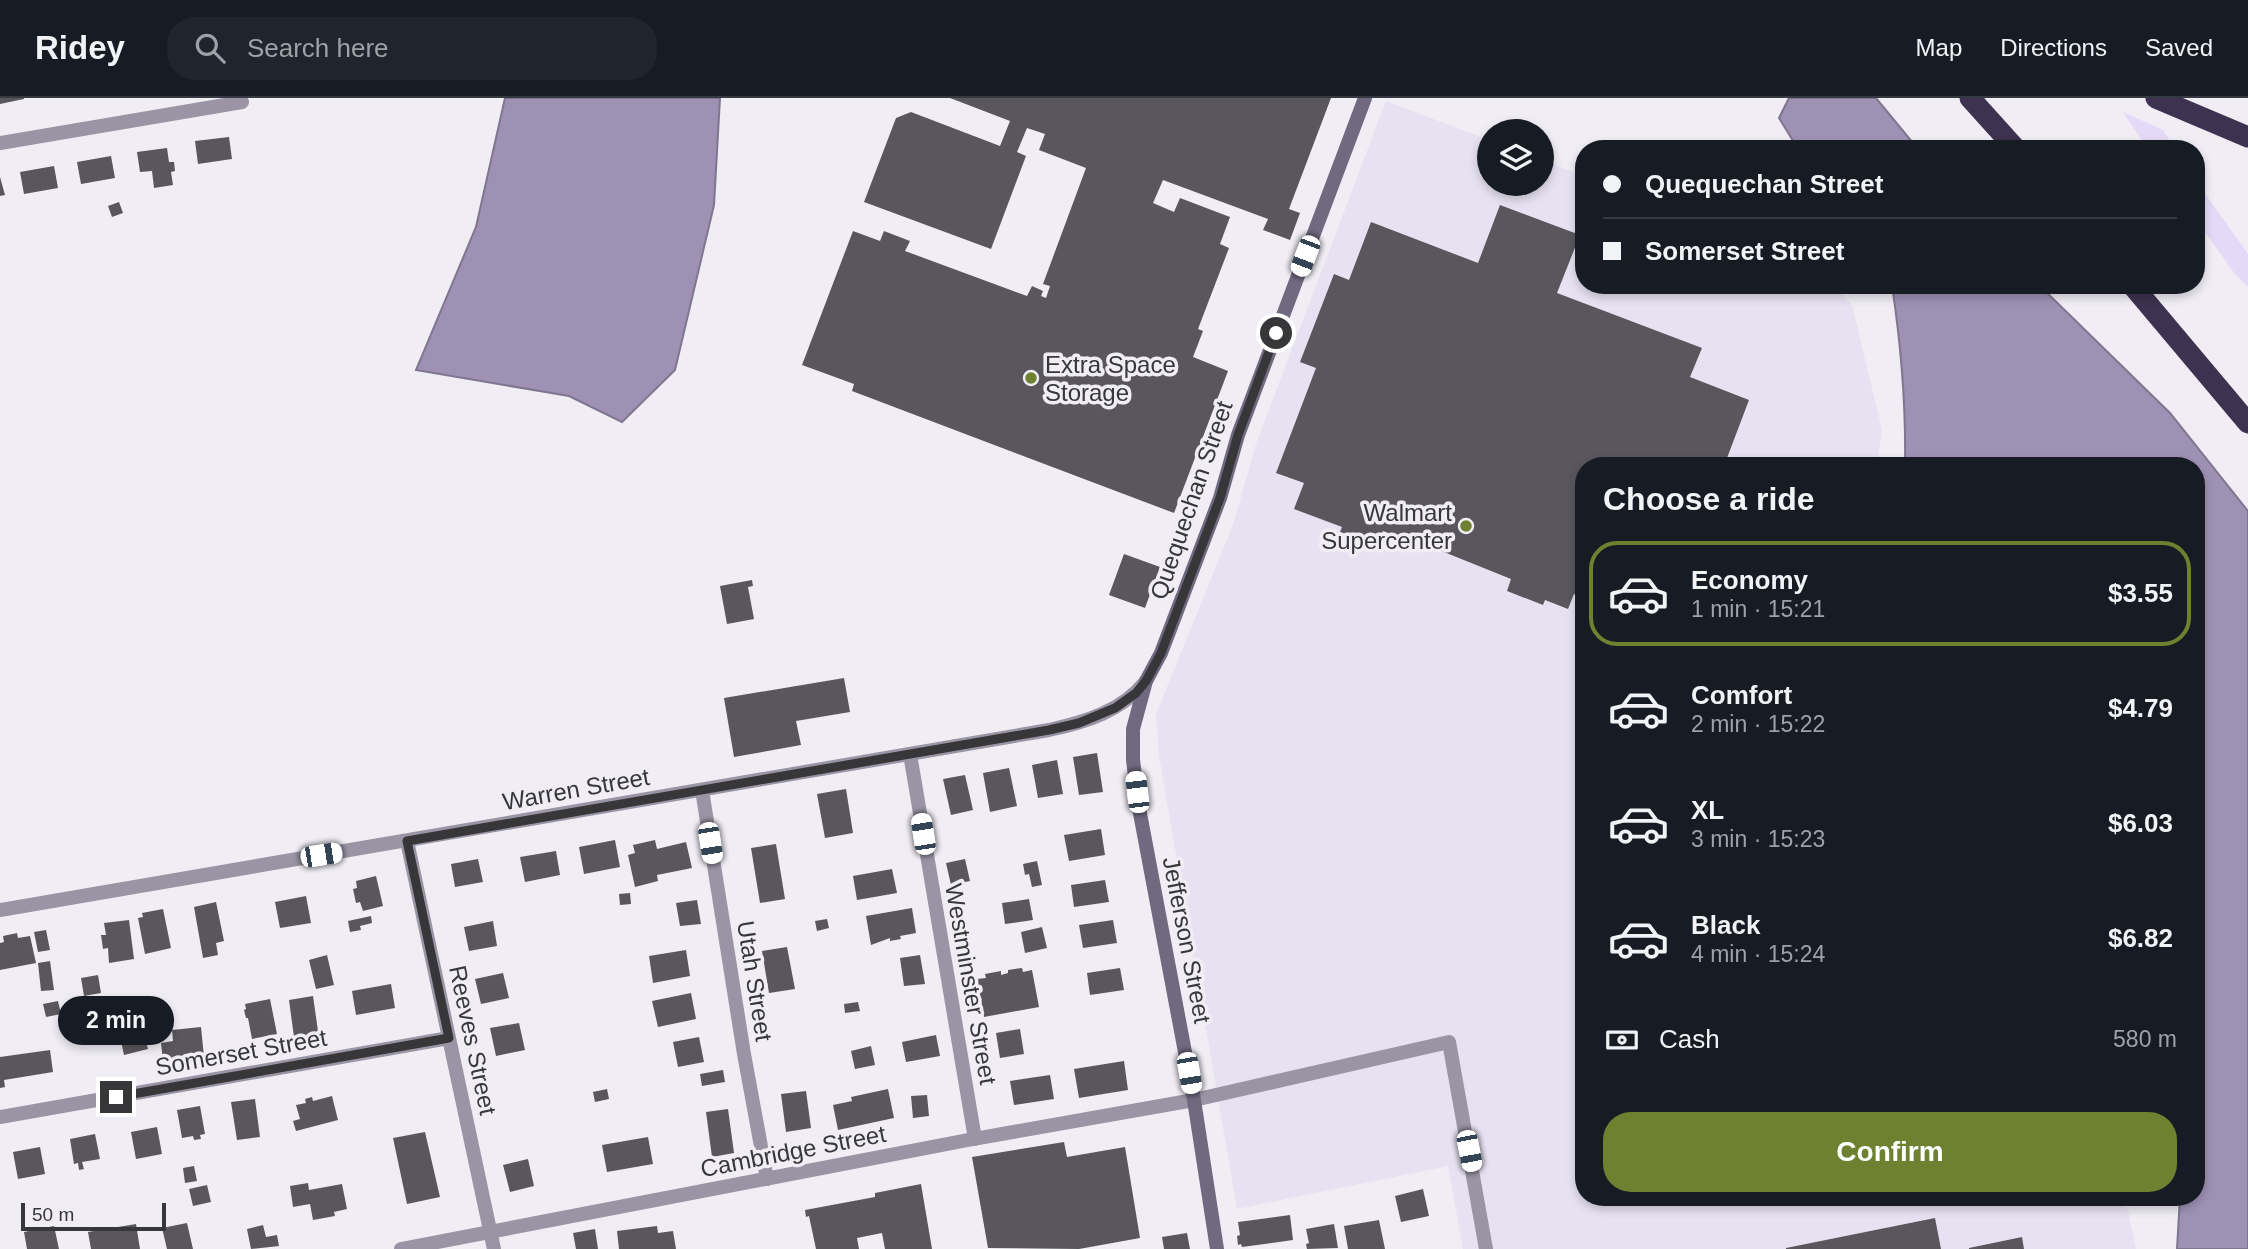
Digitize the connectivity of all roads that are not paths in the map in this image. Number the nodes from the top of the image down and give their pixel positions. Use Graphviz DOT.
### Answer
graph roads {
  1 [pos="1365,98"];
  2 [pos="1970,98"];
  3 [pos="2156,98"];
  4 [pos="242,102"];
  5 [pos="2248,137"];
  6 [pos="2008,140"];
  7 [pos="0,143"];
  8 [pos="2140,294"];
  9 [pos="2248,423"];
  10 [pos="1146,681"];
  11 [pos="909,754"];
  12 [pos="702,790"];
  13 [pos="407,841"];
  14 [pos="0,910"];
  15 [pos="449,1038"];
  16 [pos="1194,1100"];
  17 [pos="0,1117"];
  18 [pos="975,1139"];
  19 [pos="767,1179"];
  20 [pos="491,1232"];
  21 [pos="401,1249"];
  22 [pos="494,1249"];
  23 [pos="1217,1249"];
  24 [pos="1486,1249"];
  1 -- 10 [label="main road, Quequechan Street"];
  2 -- 6 [label="highway"];
  3 -- 5 [label="highway"];
  4 -- 7 [label="street"];
  8 -- 9 [label="highway"];
  10 -- 11 [label="street, Warren Street"];
  10 -- 16 [label="main road, Jefferson Street"];
  11 -- 12 [label="street, Warren Street"];
  11 -- 18 [label="street, Westminster Street"];
  12 -- 13 [label="street, Warren Street"];
  12 -- 19 [label="street, Utah Street"];
  13 -- 14 [label="street, Warren Street"];
  13 -- 15 [label="street, Reeves Street"];
  15 -- 17 [label="street, Somerset Street"];
  15 -- 20 [label="street, Reeves Street"];
  16 -- 18 [label="street, Cambridge Street"];
  16 -- 23 [label="main road, Jefferson Street"];
  16 -- 24 [label="street, Cambridge Street"];
  18 -- 19 [label="street, Cambridge Street"];
  19 -- 20 [label="street, Cambridge Street"];
  20 -- 21 [label="street, Cambridge Street"];
  20 -- 22 [label="street, Reeves Street"];
}
